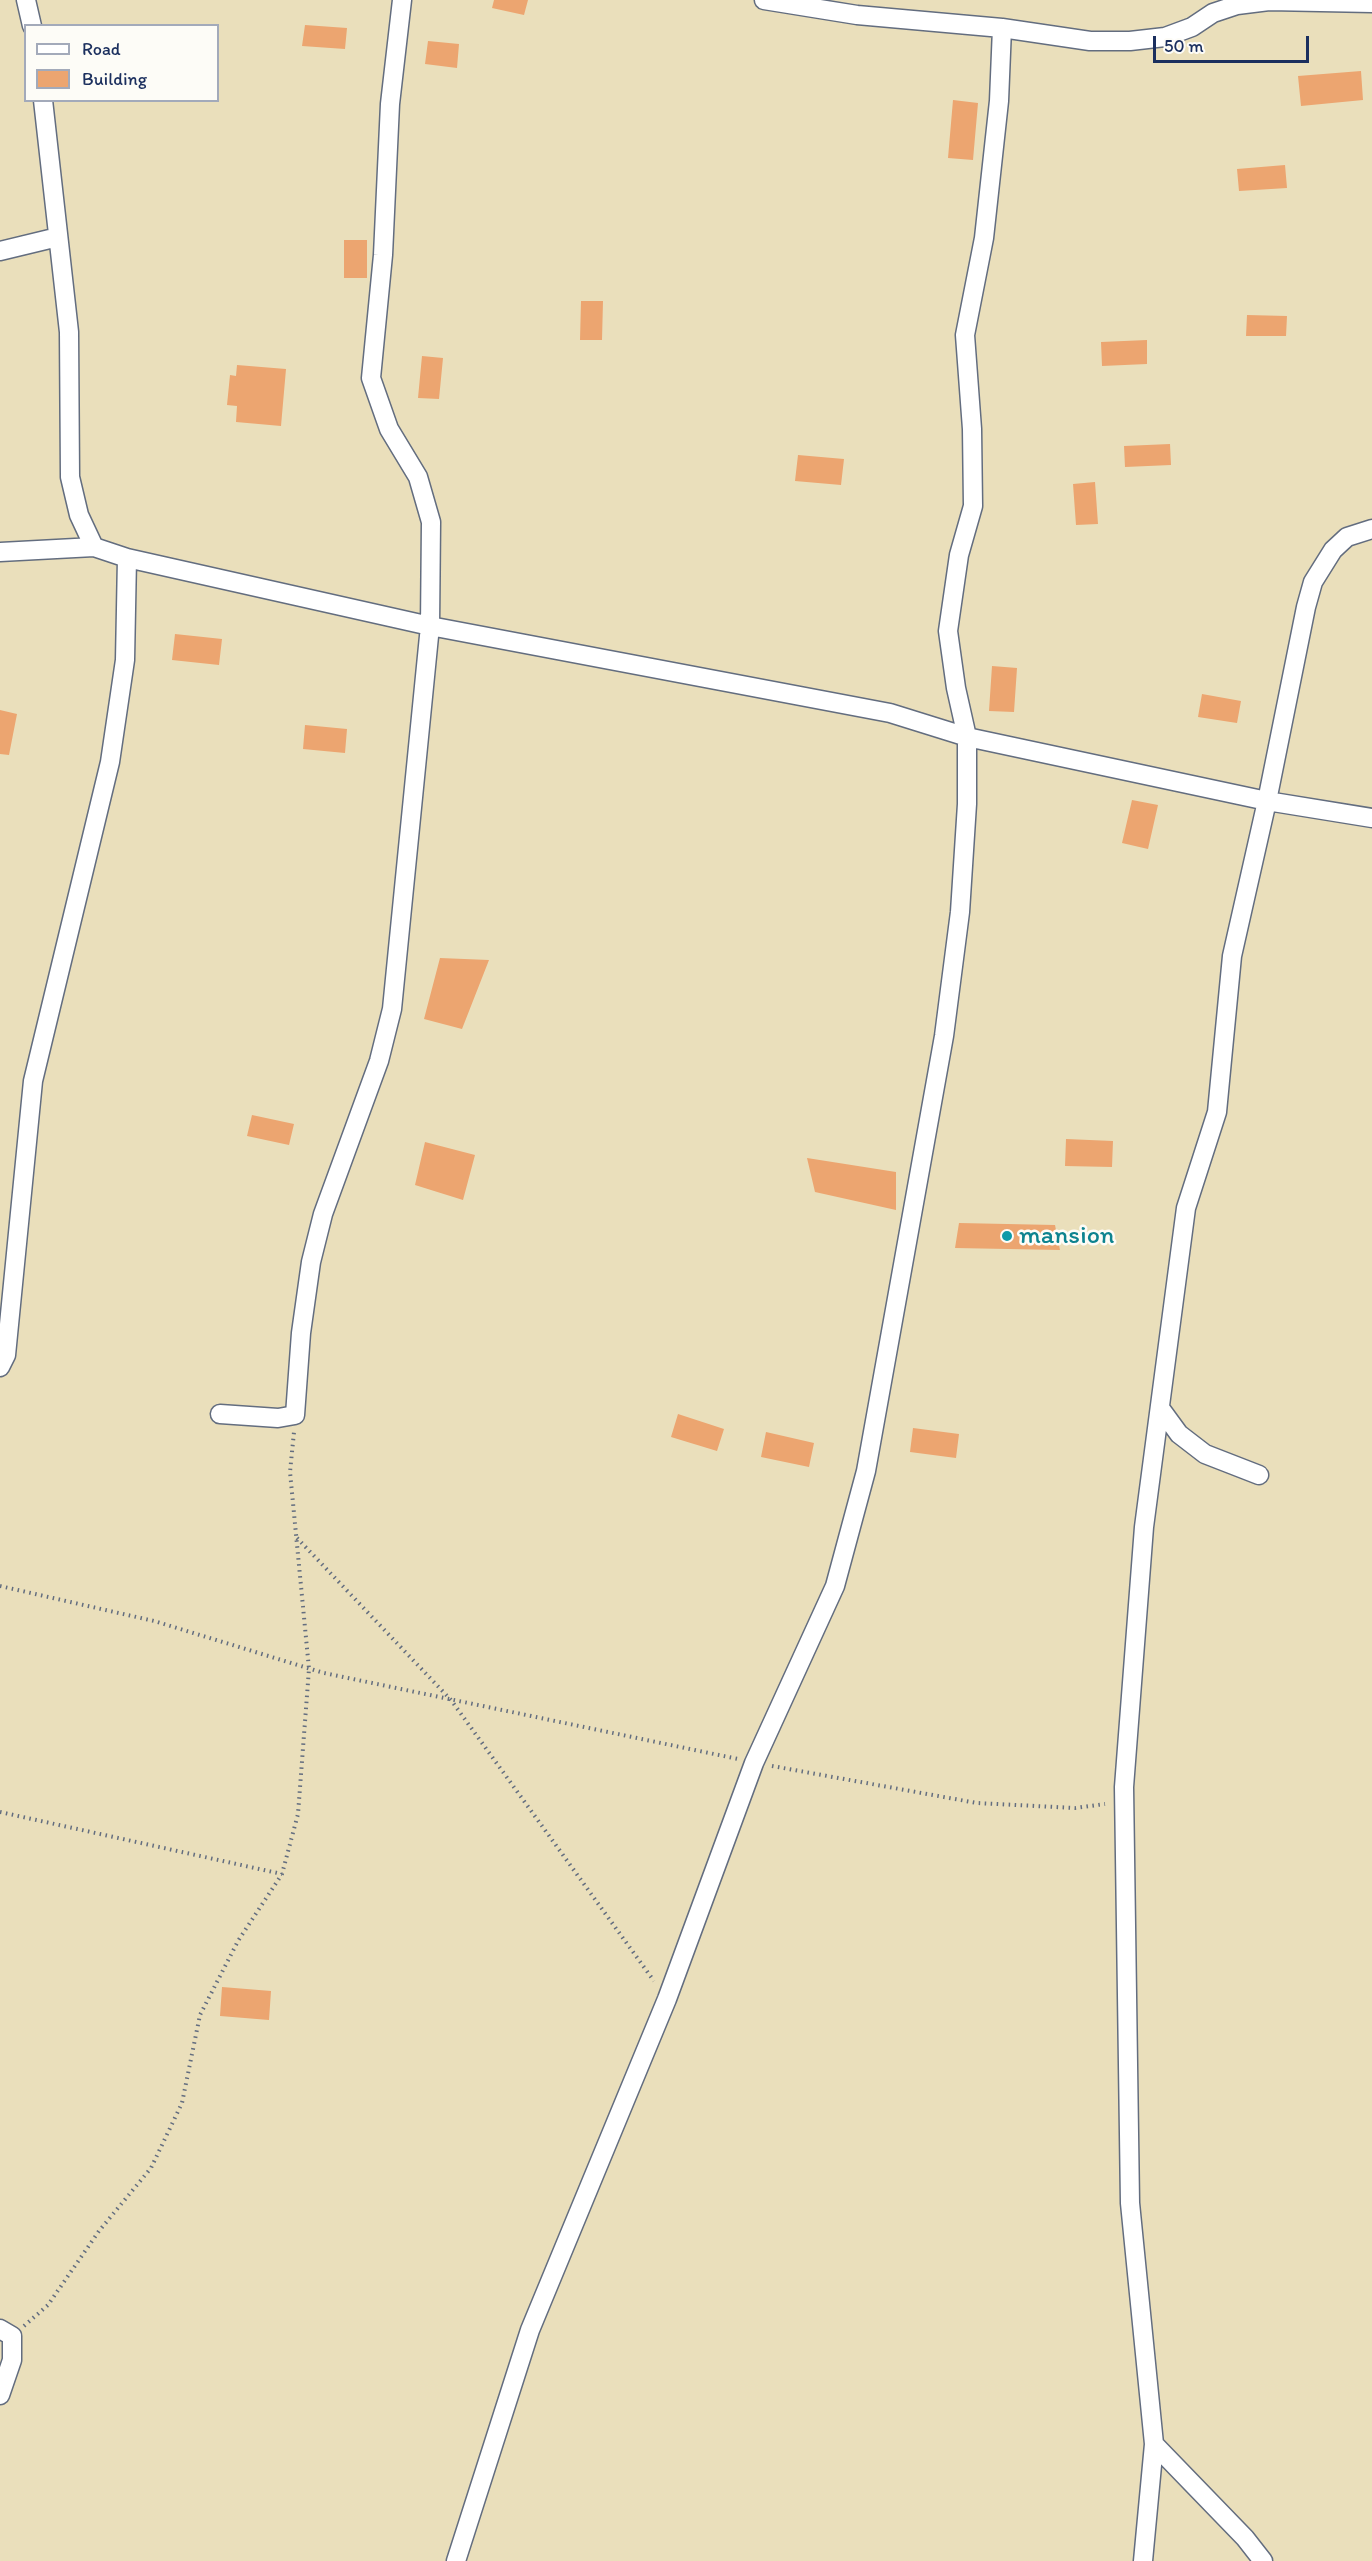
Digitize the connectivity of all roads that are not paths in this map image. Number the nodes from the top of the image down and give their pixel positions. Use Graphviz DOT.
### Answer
graph roads {
  1 [pos="26,0"];
  2 [pos="402,0"];
  3 [pos="764,0"];
  4 [pos="1372,3"];
  5 [pos="32,24"];
  6 [pos="1002,28"];
  7 [pos="43,102"];
  8 [pos="58,237"];
  9 [pos="0,251"];
  10 [pos="1372,529"];
  11 [pos="94,548"];
  12 [pos="0,552"];
  13 [pos="128,558"];
  14 [pos="430,626"];
  15 [pos="967,736"];
  16 [pos="1267,801"];
  17 [pos="1372,818"];
  18 [pos="0,1367"];
  19 [pos="1160,1408"];
  20 [pos="220,1413"];
  21 [pos="1259,1475"];
  22 [pos="6,2332"];
  23 [pos="6,2365"];
  24 [pos="0,2395"];
  25 [pos="1154,2444"];
  26 [pos="456,2561"];
  27 [pos="1143,2561"];
  28 [pos="1263,2561"];
  1 -- 5 [label="street"];
  2 -- 14 [label="street"];
  3 -- 6 [label="street"];
  4 -- 6 [label="street"];
  6 -- 15 [label="street"];
  7 -- 8 [label="street"];
  8 -- 9 [label="street"];
  8 -- 11 [label="street"];
  10 -- 16 [label="street"];
  11 -- 12 [label="street"];
  11 -- 13 [label="street"];
  13 -- 14 [label="street"];
  13 -- 18 [label="street"];
  14 -- 15 [label="street"];
  14 -- 20 [label="street"];
  15 -- 16 [label="street"];
  15 -- 26 [label="street"];
  16 -- 17 [label="street"];
  16 -- 19 [label="street"];
  19 -- 21 [label="street"];
  19 -- 25 [label="street"];
  22 -- 23 [label="street"];
  23 -- 24 [label="street"];
  25 -- 27 [label="street"];
  25 -- 28 [label="street"];
}
